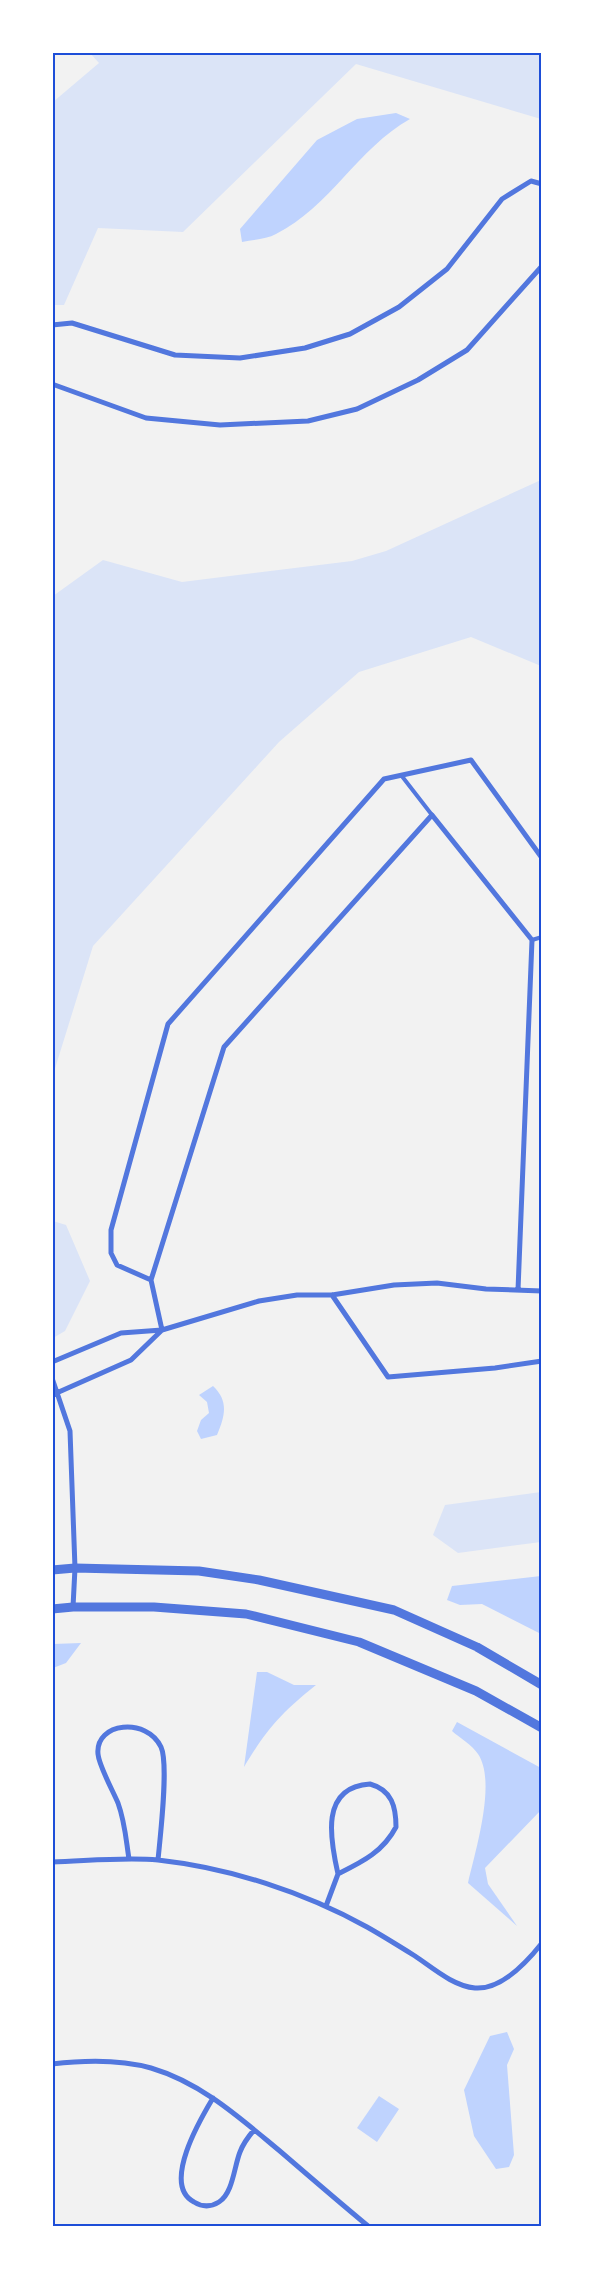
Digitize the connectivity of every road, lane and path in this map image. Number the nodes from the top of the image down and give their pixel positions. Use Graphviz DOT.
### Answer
graph roads {
  1 [pos="542,184"];
  2 [pos="542,266"];
  3 [pos="52,325"];
  4 [pos="52,384"];
  5 [pos="401,776"];
  6 [pos="432,815"];
  7 [pos="542,858"];
  8 [pos="542,936"];
  9 [pos="532,940"];
  10 [pos="151,1280"];
  11 [pos="518,1290"];
  12 [pos="542,1291"];
  13 [pos="332,1295"];
  14 [pos="162,1330"];
  15 [pos="542,1361"];
  16 [pos="52,1362"];
  17 [pos="52,1378"];
  18 [pos="55,1394"];
  19 [pos="75,1568"];
  20 [pos="52,1570"];
  21 [pos="73,1607"];
  22 [pos="52,1609"];
  23 [pos="542,1685"];
  24 [pos="542,1728"];
  25 [pos="129,1859"];
  26 [pos="158,1860"];
  27 [pos="52,1862"];
  28 [pos="338,1874"];
  29 [pos="326,1906"];
  30 [pos="542,1943"];
  31 [pos="52,2064"];
  32 [pos="213,2098"];
  33 [pos="254,2130"];
  34 [pos="368,2226"];
  1 -- 3 [label="street"];
  2 -- 4 [label="street"];
  5 -- 6 [label="lane"];
  5 -- 7 [label="street"];
  5 -- 10 [label="street"];
  6 -- 9 [label="street"];
  6 -- 10 [label="street"];
  8 -- 9 [label="lane"];
  9 -- 11 [label="street"];
  10 -- 14 [label="street"];
  11 -- 12 [label="street"];
  11 -- 13 [label="street"];
  13 -- 14 [label="street"];
  13 -- 15 [label="street"];
  14 -- 16 [label="street"];
  14 -- 18 [label="street"];
  17 -- 18 [label="street"];
  18 -- 19 [label="street"];
  19 -- 20 [label="street"];
  19 -- 21 [label="street"];
  19 -- 23 [label="street"];
  21 -- 22 [label="street"];
  21 -- 24 [label="street"];
  25 -- 26 [label="street"];
  25 -- 26 [label="street"];
  25 -- 27 [label="street"];
  26 -- 29 [label="street"];
  28 -- 28 [label="street"];
  28 -- 29 [label="street"];
  29 -- 30 [label="street"];
  31 -- 32 [label="street"];
  32 -- 33 [label="street"];
  32 -- 33 [label="street"];
  33 -- 34 [label="street"];
}
